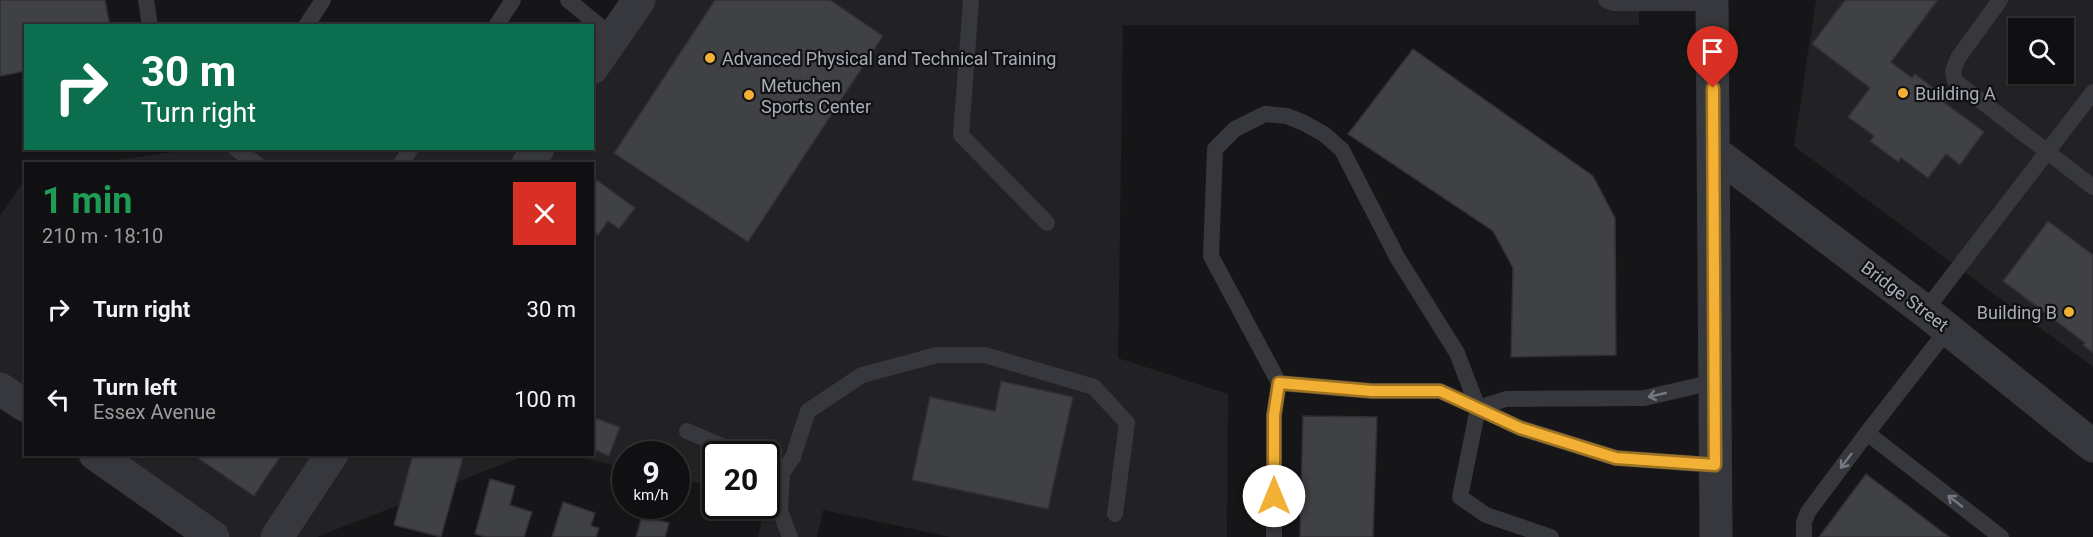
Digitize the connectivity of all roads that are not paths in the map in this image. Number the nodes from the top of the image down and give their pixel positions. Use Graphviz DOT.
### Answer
graph roads {
  1 [pos="146,0"];
  2 [pos="322,0"];
  3 [pos="513,0"];
  4 [pos="568,0"];
  5 [pos="639,0"];
  6 [pos="970,0"];
  7 [pos="1606,0"];
  8 [pos="2000,0"];
  9 [pos="1712,1"];
  10 [pos="150,24"];
  11 [pos="307,24"];
  12 [pos="496,24"];
  13 [pos="613,37"];
  14 [pos="594,65"];
  15 [pos="2093,92"];
  16 [pos="238,150"];
  17 [pos="1714,152"];
  18 [pos="2048,154"];
  19 [pos="254,162"];
  20 [pos="2093,187"];
  21 [pos="1047,222"];
  22 [pos="1937,320"];
  23 [pos="1714,382"];
  24 [pos="1279,383"];
  25 [pos="0,389"];
  26 [pos="24,405"];
  27 [pos="1478,408"];
  28 [pos="687,431"];
  29 [pos="1867,433"];
  30 [pos="710,441"];
  31 [pos="2093,446"];
  32 [pos="97,456"];
  33 [pos="331,456"];
  34 [pos="780,465"];
  35 [pos="1715,465"];
  36 [pos="780,511"];
  37 [pos="1115,514"];
  38 [pos="213,537"];
  39 [pos="277,537"];
  40 [pos="790,537"];
  41 [pos="1274,537"];
  42 [pos="1551,537"];
  43 [pos="1716,537"];
  44 [pos="1804,537"];
  45 [pos="2001,537"];
  1 -- 10 [label="lane"];
  2 -- 11 [label="lane"];
  3 -- 12 [label="lane"];
  4 -- 13 [label="lane"];
  5 -- 13 [label="street"];
  6 -- 21 [label="lane"];
  7 -- 9 [label="lane"];
  8 -- 18 [label="lane"];
  9 -- 17 [label="street"];
  13 -- 14 [label="street"];
  15 -- 18 [label="lane"];
  16 -- 19 [label="lane"];
  17 -- 22 [label="street, Bridge Street"];
  17 -- 23 [label="street"];
  18 -- 20 [label="lane"];
  18 -- 22 [label="lane"];
  22 -- 29 [label="lane"];
  22 -- 31 [label="street, Bridge Street"];
  23 -- 27 [label="lane, one-way"];
  23 -- 35 [label="street"];
  24 -- 27 [label="lane"];
  24 -- 27 [label="lane"];
  24 -- 41 [label="lane"];
  25 -- 26 [label="street"];
  27 -- 35 [label="lane"];
  27 -- 42 [label="lane"];
  28 -- 30 [label="lane"];
  29 -- 44 [label="lane, one-way"];
  45 -- 29 [label="lane, one-way"];
  32 -- 38 [label="street"];
  33 -- 39 [label="street"];
  34 -- 37 [label="lane"];
  35 -- 43 [label="street"];
  36 -- 40 [label="lane"];
}
